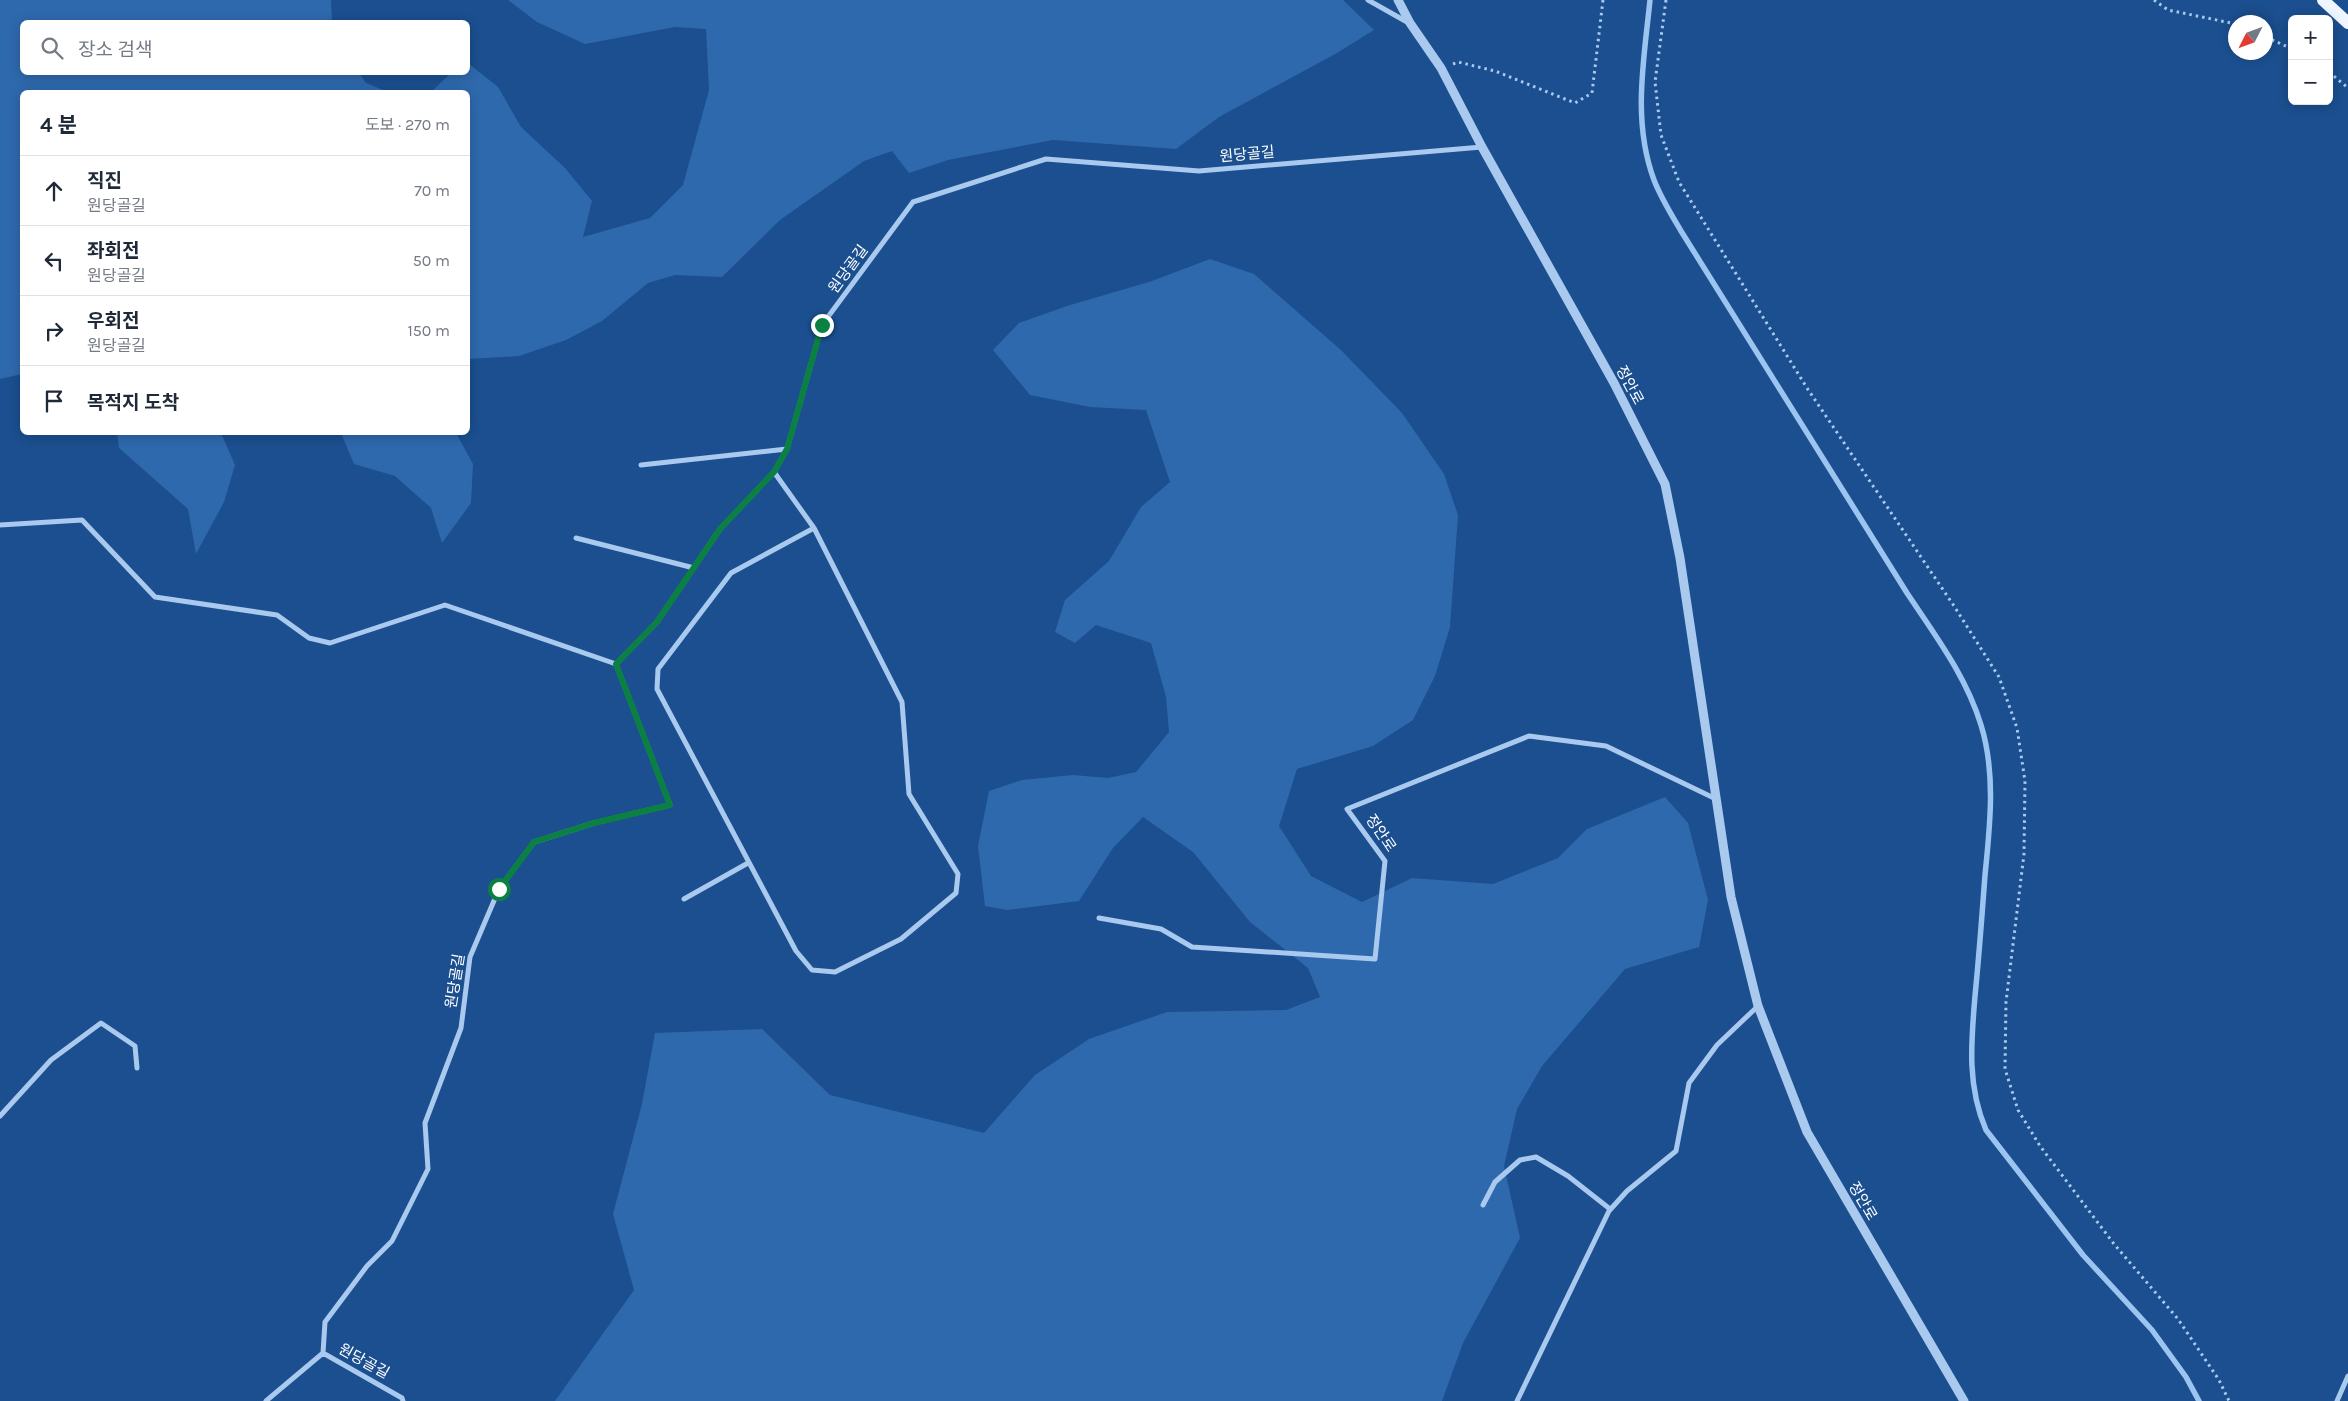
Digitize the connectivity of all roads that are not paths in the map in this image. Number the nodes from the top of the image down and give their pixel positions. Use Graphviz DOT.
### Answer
graph roads {
  1 [pos="1368,0"];
  2 [pos="1398,0"];
  3 [pos="2323,0"];
  4 [pos="1410,23"];
  5 [pos="2348,23"];
  6 [pos="1482,148"];
  7 [pos="787,449"];
  8 [pos="641,465"];
  9 [pos="774,472"];
  10 [pos="0,525"];
  11 [pos="814,528"];
  12 [pos="576,538"];
  13 [pos="694,568"];
  14 [pos="616,664"];
  15 [pos="1717,800"];
  16 [pos="748,863"];
  17 [pos="684,899"];
  18 [pos="1099,918"];
  19 [pos="1758,1006"];
  20 [pos="137,1068"];
  21 [pos="0,1116"];
  22 [pos="1483,1205"];
  23 [pos="1610,1209"];
  24 [pos="323,1353"];
  25 [pos="2348,1376"];
  26 [pos="266,1401"];
  27 [pos="402,1401"];
  28 [pos="1517,1401"];
  29 [pos="1964,1401"];
  30 [pos="2337,1401"];
  1 -- 4 [label="street, 정안로"];
  2 -- 4 [label="street, 정안로"];
  3 -- 5 [label="main road"];
  4 -- 6 [label="street, 정안로"];
  6 -- 7 [label="street, 원당골길"];
  6 -- 15 [label="street, 정안로"];
  7 -- 8 [label="street"];
  7 -- 9 [label="street, 원당골길"];
  9 -- 11 [label="street"];
  9 -- 13 [label="street, 원당골길"];
  10 -- 14 [label="street"];
  11 -- 16 [label="street"];
  11 -- 16 [label="street"];
  12 -- 13 [label="street"];
  13 -- 14 [label="street, 원당골길"];
  14 -- 24 [label="street, 원당골길"];
  15 -- 18 [label="street, 정안로"];
  15 -- 19 [label="street, 정안로"];
  16 -- 17 [label="street"];
  19 -- 23 [label="street"];
  19 -- 29 [label="street, 정안로"];
  20 -- 21 [label="street"];
  22 -- 23 [label="street"];
  23 -- 28 [label="street"];
  24 -- 26 [label="street"];
  24 -- 27 [label="street, 원당골길"];
  25 -- 30 [label="street"];
}
